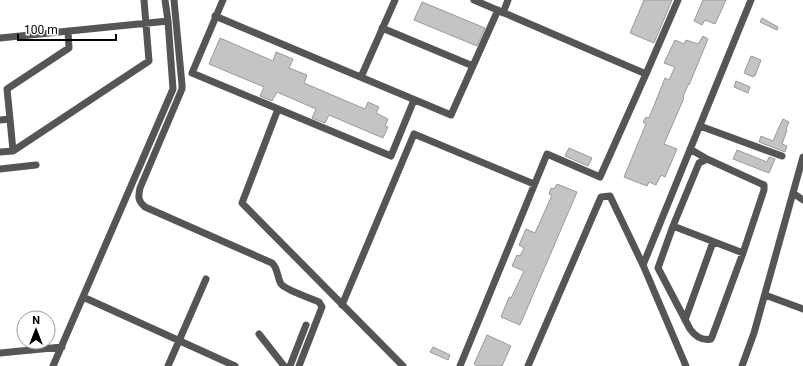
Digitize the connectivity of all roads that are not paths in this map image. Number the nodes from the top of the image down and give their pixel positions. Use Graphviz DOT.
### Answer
graph roads {
  1 [pos="144,0"];
  2 [pos="165,0"];
  3 [pos="174,0"];
  4 [pos="223,0"];
  5 [pos="394,0"];
  6 [pos="474,0"];
  7 [pos="508,0"];
  8 [pos="678,0"];
  9 [pos="751,0"];
  10 [pos="500,12"];
  11 [pos="216,16"];
  12 [pos="168,21"];
  13 [pos="146,23"];
  14 [pos="382,28"];
  15 [pos="68,31"];
  16 [pos="0,38"];
  17 [pos="473,66"];
  18 [pos="646,74"];
  19 [pos="361,77"];
  20 [pos="414,100"];
  21 [pos="278,109"];
  22 [pos="10,119"];
  23 [pos="0,120"];
  24 [pos="700,126"];
  25 [pos="690,149"];
  26 [pos="13,151"];
  27 [pos="0,152"];
  28 [pos="782,156"];
  29 [pos="803,157"];
  30 [pos="707,159"];
  31 [pos="36,165"];
  32 [pos="0,169"];
  33 [pos="534,184"];
  34 [pos="793,193"];
  35 [pos="803,200"];
  36 [pos="673,226"];
  37 [pos="713,242"];
  38 [pos="744,253"];
  39 [pos="643,265"];
  40 [pos="206,279"];
  41 [pos="766,295"];
  42 [pos="83,297"];
  43 [pos="342,305"];
  44 [pos="803,309"];
  45 [pos="685,320"];
  46 [pos="306,325"];
  47 [pos="259,334"];
  48 [pos="179,340"];
  49 [pos="62,347"];
  50 [pos="0,353"];
  51 [pos="54,366"];
  52 [pos="168,366"];
  53 [pos="235,366"];
  54 [pos="284,366"];
  55 [pos="290,366"];
  56 [pos="299,366"];
  57 [pos="402,366"];
  58 [pos="460,366"];
  59 [pos="528,366"];
  60 [pos="686,366"];
  61 [pos="742,366"];
  1 -- 13 [label="street"];
  2 -- 12 [label="street"];
  3 -- 56 [label="street"];
  4 -- 11 [label="street"];
  5 -- 14 [label="street"];
  6 -- 10 [label="street"];
  7 -- 10 [label="street"];
  8 -- 18 [label="street"];
  9 -- 24 [label="street"];
  10 -- 17 [label="street"];
  10 -- 18 [label="street"];
  11 -- 19 [label="street"];
  11 -- 21 [label="street"];
  12 -- 13 [label="street"];
  12 -- 42 [label="street"];
  13 -- 15 [label="street"];
  13 -- 26 [label="street"];
  14 -- 17 [label="street"];
  14 -- 19 [label="street"];
  15 -- 16 [label="street"];
  15 -- 22 [label="street"];
  17 -- 20 [label="street"];
  18 -- 33 [label="street"];
  19 -- 20 [label="street"];
  20 -- 21 [label="street"];
  21 -- 43 [label="street"];
  22 -- 23 [label="street"];
  22 -- 26 [label="street"];
  24 -- 25 [label="street"];
  24 -- 28 [label="street"];
  25 -- 30 [label="street"];
  25 -- 39 [label="street"];
  26 -- 27 [label="street"];
  29 -- 34 [label="street"];
  30 -- 36 [label="street"];
  30 -- 38 [label="street"];
  31 -- 32 [label="street"];
  33 -- 43 [label="street"];
  33 -- 58 [label="street"];
  34 -- 35 [label="street"];
  34 -- 41 [label="street"];
  36 -- 37 [label="street"];
  36 -- 45 [label="street"];
  37 -- 38 [label="street"];
  37 -- 45 [label="street"];
  38 -- 45 [label="street"];
  39 -- 59 [label="street"];
  39 -- 60 [label="street"];
  40 -- 48 [label="street"];
  41 -- 44 [label="street"];
  41 -- 61 [label="street"];
  42 -- 48 [label="street"];
  42 -- 49 [label="street"];
  43 -- 57 [label="street"];
  46 -- 55 [label="street"];
  47 -- 54 [label="street"];
  48 -- 52 [label="street"];
  48 -- 53 [label="street"];
  49 -- 50 [label="street"];
  49 -- 51 [label="street"];
}
